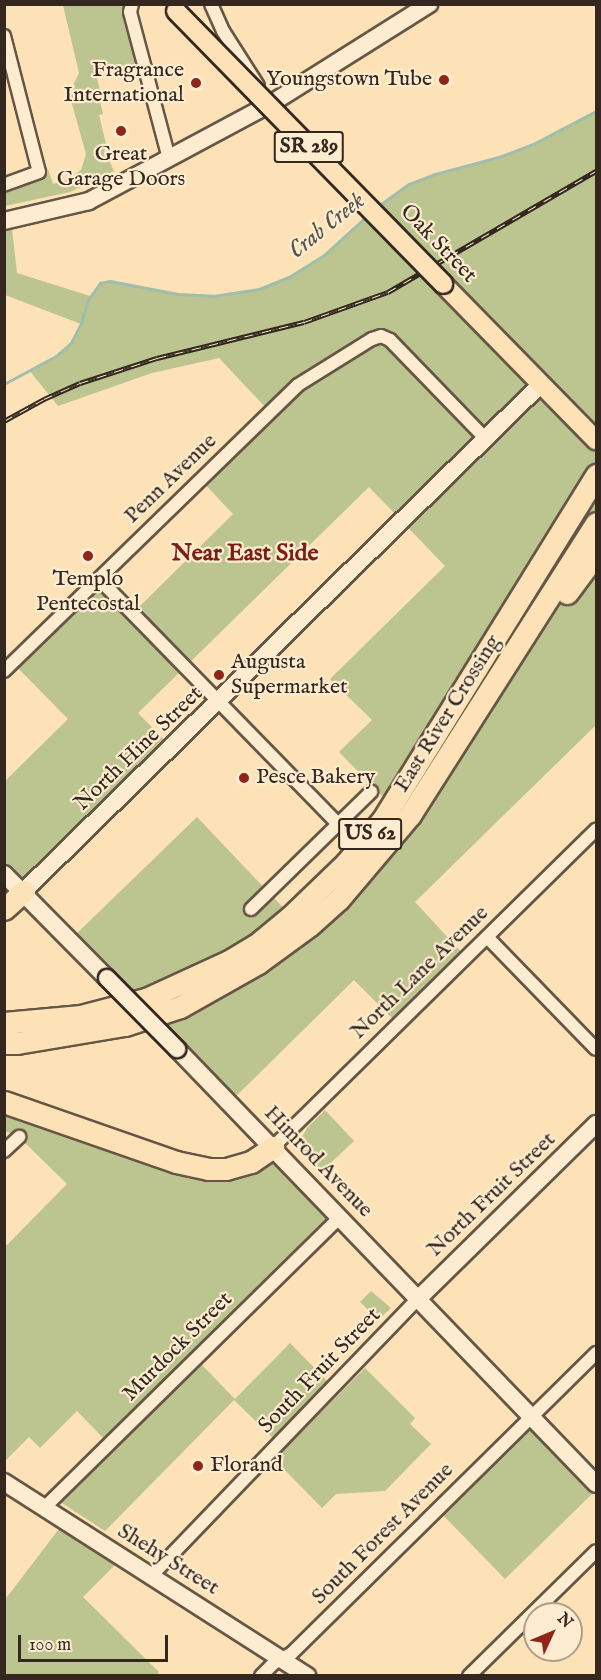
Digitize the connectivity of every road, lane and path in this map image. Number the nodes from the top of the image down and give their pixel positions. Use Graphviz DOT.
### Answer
graph roads {
  1 [pos="132,4"];
  2 [pos="211,4"];
  3 [pos="429,4"];
  4 [pos="173,8"];
  5 [pos="4,36"];
  6 [pos="272,103"];
  7 [pos="169,159"];
  8 [pos="4,185"];
  9 [pos="4,221"];
  10 [pos="540,385"];
  11 [pos="487,440"];
  12 [pos="597,440"];
  13 [pos="597,475"];
  14 [pos="597,523"];
  15 [pos="597,554"];
  16 [pos="99,579"];
  17 [pos="4,671"];
  18 [pos="219,702"];
  19 [pos="471,720"];
  20 [pos="371,792"];
  21 [pos="338,824"];
  22 [pos="597,830"];
  23 [pos="4,874"];
  24 [pos="24,891"];
  25 [pos="4,909"];
  26 [pos="251,909"];
  27 [pos="487,937"];
  28 [pos="4,1023"];
  29 [pos="4,1043"];
  30 [pos="597,1048"];
  31 [pos="4,1102"];
  32 [pos="597,1124"];
  33 [pos="19,1137"];
  34 [pos="273,1147"];
  35 [pos="4,1151"];
  36 [pos="340,1217"];
  37 [pos="418,1299"];
  38 [pos="597,1353"];
  39 [pos="531,1417"];
  40 [pos="4,1482"];
  41 [pos="597,1484"];
  42 [pos="45,1508"];
  43 [pos="597,1551"];
  44 [pos="152,1575"];
  45 [pos="282,1659"];
  46 [pos="261,1676"];
  47 [pos="307,1676"];
  48 [pos="469,1676"];
  1 -- 7 [label="street"];
  2 -- 6 [label="street"];
  3 -- 6 [label="main road"];
  4 -- 10 [label="main road, Oak Street / SR 289, bridge"];
  5 -- 8 [label="street"];
  6 -- 7 [label="main road"];
  7 -- 9 [label="main road"];
  10 -- 11 [label="main road, North Hine Street"];
  10 -- 12 [label="main road, Oak Street / SR 289"];
  11 -- 16 [label="street, Penn Avenue"];
  11 -- 18 [label="main road, North Hine Street"];
  13 -- 28 [label="highway, East River Crossing / US 62"];
  14 -- 19 [label="highway, East River Crossing / US 62"];
  15 -- 19 [label="highway"];
  16 -- 17 [label="street, Penn Avenue"];
  16 -- 18 [label="street"];
  18 -- 21 [label="street"];
  18 -- 24 [label="main road, North Hine Street"];
  19 -- 29 [label="highway, East River Crossing / US 62"];
  20 -- 21 [label="street"];
  21 -- 26 [label="street"];
  22 -- 27 [label="street, North Lane Avenue"];
  23 -- 24 [label="main road, Himrod Avenue"];
  24 -- 25 [label="highway"];
  24 -- 34 [label="main road, Himrod Avenue, bridge"];
  27 -- 30 [label="street"];
  27 -- 34 [label="street, North Lane Avenue"];
  31 -- 34 [label="highway"];
  32 -- 37 [label="main road, North Fruit Street"];
  33 -- 35 [label="street"];
  34 -- 36 [label="main road, Himrod Avenue"];
  36 -- 37 [label="main road, Himrod Avenue"];
  36 -- 42 [label="street, Murdock Street"];
  37 -- 39 [label="main road, Himrod Avenue"];
  37 -- 44 [label="street, South Fruit Street"];
  38 -- 39 [label="street, South Forest Avenue"];
  39 -- 41 [label="main road, Himrod Avenue"];
  39 -- 45 [label="street, South Forest Avenue"];
  40 -- 42 [label="main road, Shehy Street"];
  42 -- 44 [label="main road, Shehy Street"];
  43 -- 48 [label="street"];
  44 -- 45 [label="main road, Shehy Street"];
  45 -- 46 [label="street, South Forest Avenue"];
  45 -- 47 [label="main road, Shehy Street"];
}
